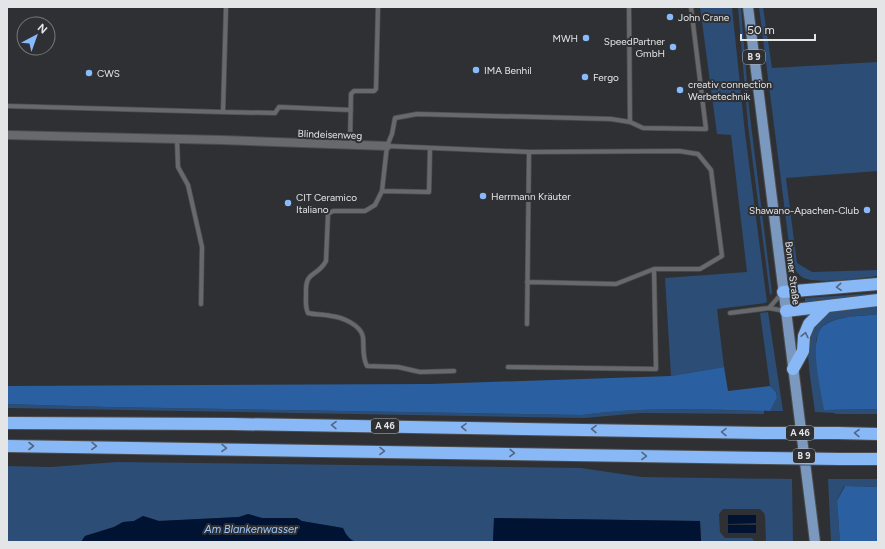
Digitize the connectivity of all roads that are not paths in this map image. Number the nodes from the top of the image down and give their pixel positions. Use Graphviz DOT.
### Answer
graph roads {
  1 [pos="226,7"];
  2 [pos="378,7"];
  3 [pos="629,7"];
  4 [pos="691,7"];
  5 [pos="748,7"];
  6 [pos="7,106"];
  7 [pos="351,110"];
  8 [pos="223,112"];
  9 [pos="630,122"];
  10 [pos="7,135"];
  11 [pos="177,139"];
  12 [pos="350,145"];
  13 [pos="387,146"];
  14 [pos="430,148"];
  15 [pos="529,152"];
  16 [pos="382,190"];
  17 [pos="654,269"];
  18 [pos="527,282"];
  19 [pos="878,284"];
  20 [pos="783,292"];
  21 [pos="878,300"];
  22 [pos="201,304"];
  23 [pos="827,306"];
  24 [pos="769,308"];
  25 [pos="786,311"];
  26 [pos="730,312"];
  27 [pos="527,324"];
  28 [pos="508,367"];
  29 [pos="793,370"];
  30 [pos="454,371"];
  31 [pos="7,423"];
  32 [pos="878,434"];
  33 [pos="7,446"];
  34 [pos="878,459"];
  35 [pos="815,542"];
  1 -- 8 [label="lane"];
  2 -- 7 [label="lane"];
  3 -- 9 [label="lane"];
  4 -- 9 [label="lane"];
  5 -- 20 [label="main road, Bonner Straße / B 9"];
  6 -- 8 [label="lane"];
  7 -- 8 [label="lane"];
  7 -- 12 [label="lane"];
  9 -- 13 [label="lane"];
  10 -- 11 [label="street, Blindeisenweg"];
  11 -- 12 [label="street, Blindeisenweg"];
  11 -- 22 [label="lane"];
  12 -- 13 [label="street, Blindeisenweg"];
  13 -- 14 [label="lane"];
  13 -- 16 [label="lane"];
  14 -- 15 [label="lane"];
  14 -- 16 [label="lane"];
  15 -- 17 [label="lane"];
  15 -- 18 [label="lane"];
  16 -- 30 [label="lane"];
  17 -- 18 [label="lane"];
  17 -- 28 [label="lane"];
  18 -- 27 [label="lane"];
  19 -- 20 [label="highway, one-way"];
  20 -- 24 [label="lane"];
  20 -- 25 [label="main road, Bonner Straße / B 9"];
  21 -- 23 [label="highway"];
  23 -- 25 [label="highway"];
  29 -- 23 [label="highway, one-way"];
  24 -- 25 [label="lane"];
  24 -- 26 [label="lane"];
  25 -- 29 [label="main road, Bonner Straße / B 9"];
  29 -- 35 [label="main road, Bonner Straße / B 9"];
  32 -- 31 [label="highway, A 46, one-way, bridge"];
  33 -- 34 [label="highway, one-way, bridge"];
}
